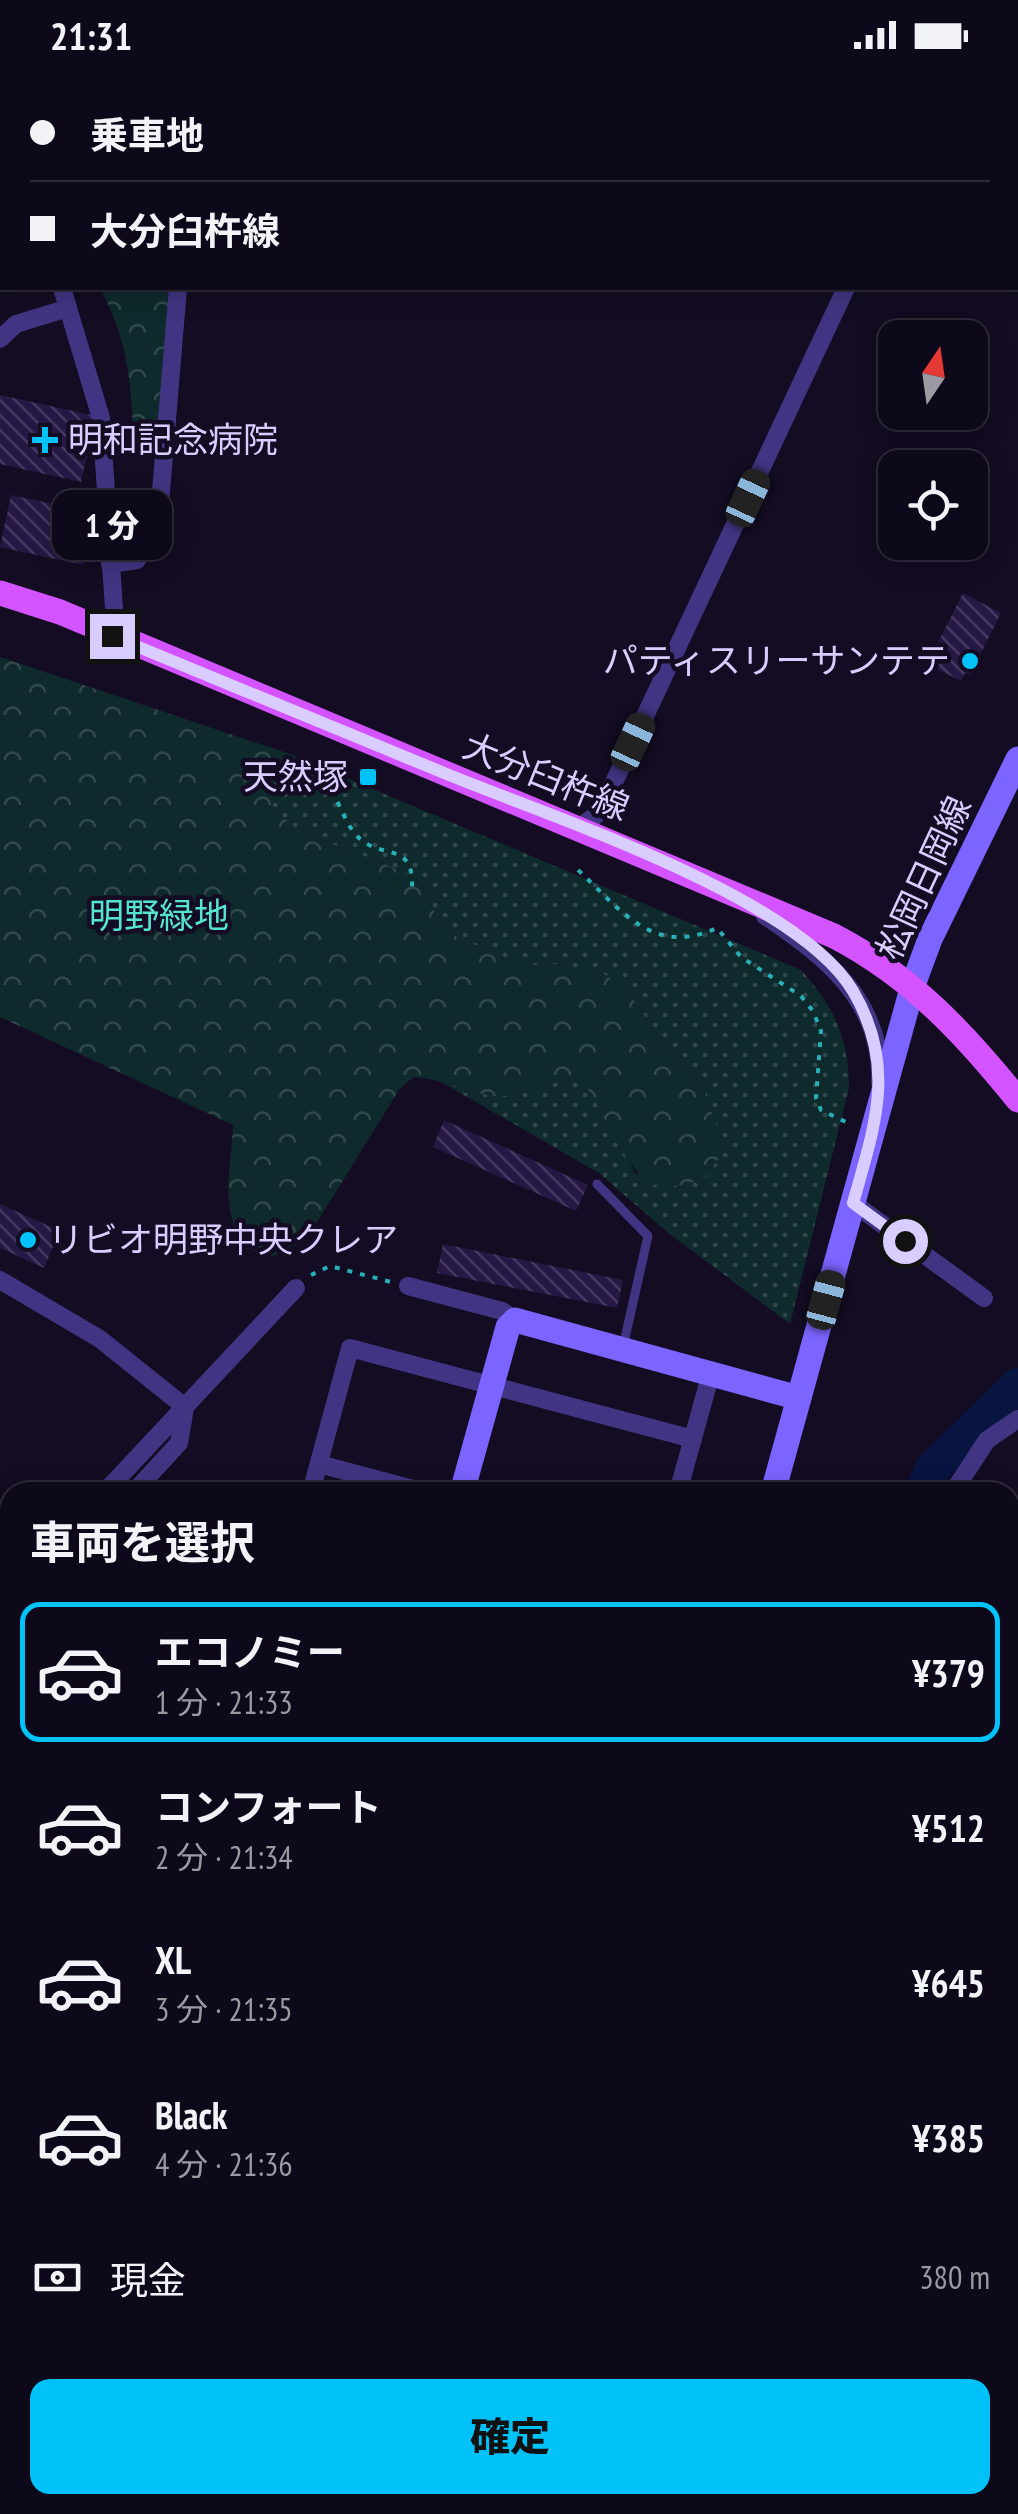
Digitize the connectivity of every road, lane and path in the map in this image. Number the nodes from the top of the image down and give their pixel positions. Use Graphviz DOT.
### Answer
graph roads {
  1 [pos="63,290"];
  2 [pos="178,290"];
  3 [pos="845,290"];
  4 [pos="68,308"];
  5 [pos="0,339"];
  6 [pos="110,564"];
  7 [pos="0,593"];
  8 [pos="112,636"];
  9 [pos="1018,759"];
  10 [pos="342,766"];
  11 [pos="578,828"];
  12 [pos="578,870"];
  13 [pos="704,878"];
  14 [pos="412,888"];
  15 [pos="913,985"];
  16 [pos="1018,1100"];
  17 [pos="864,1122"];
  18 [pos="597,1184"];
  19 [pos="853,1203"];
  20 [pos="0,1280"];
  21 [pos="408,1286"];
  22 [pos="296,1288"];
  23 [pos="984,1298"];
  24 [pos="514,1320"];
  25 [pos="622,1348"];
  26 [pos="711,1373"];
  27 [pos="492,1386"];
  28 [pos="800,1398"];
  29 [pos="185,1407"];
  30 [pos="1018,1419"];
  31 [pos="693,1439"];
  32 [pos="318,1464"];
  33 [pos="114,1482"];
  34 [pos="143,1482"];
  35 [pos="314,1482"];
  36 [pos="386,1482"];
  37 [pos="465,1482"];
  38 [pos="681,1482"];
  39 [pos="777,1482"];
  40 [pos="965,1482"];
  1 -- 4 [label="street"];
  2 -- 6 [label="street"];
  3 -- 11 [label="street"];
  4 -- 5 [label="street"];
  4 -- 6 [label="street"];
  6 -- 8 [label="street"];
  7 -- 8 [label="main road, 大分臼杵線"];
  8 -- 11 [label="main road, 大分臼杵線"];
  9 -- 15 [label="main road, 松岡日岡線"];
  10 -- 14 [label="path"];
  11 -- 13 [label="main road, 大分臼杵線"];
  12 -- 17 [label="path"];
  13 -- 15 [label="main road, 大分臼杵線"];
  13 -- 17 [label="street"];
  15 -- 16 [label="main road, 大分臼杵線"];
  15 -- 17 [label="main road, 松岡日岡線"];
  17 -- 19 [label="main road, 松岡日岡線"];
  18 -- 25 [label="lane"];
  19 -- 23 [label="street"];
  19 -- 28 [label="main road, 松岡日岡線"];
  20 -- 29 [label="street"];
  21 -- 22 [label="path"];
  21 -- 24 [label="street"];
  22 -- 29 [label="street"];
  24 -- 25 [label="main road"];
  24 -- 27 [label="main road"];
  25 -- 26 [label="main road"];
  26 -- 28 [label="main road"];
  26 -- 31 [label="street"];
  27 -- 31 [label="street"];
  27 -- 32 [label="street"];
  27 -- 37 [label="main road"];
  28 -- 39 [label="main road, 松岡日岡線"];
  29 -- 33 [label="street"];
  29 -- 34 [label="street"];
  30 -- 40 [label="street"];
  31 -- 38 [label="street"];
  32 -- 35 [label="street"];
  32 -- 36 [label="street"];
}
